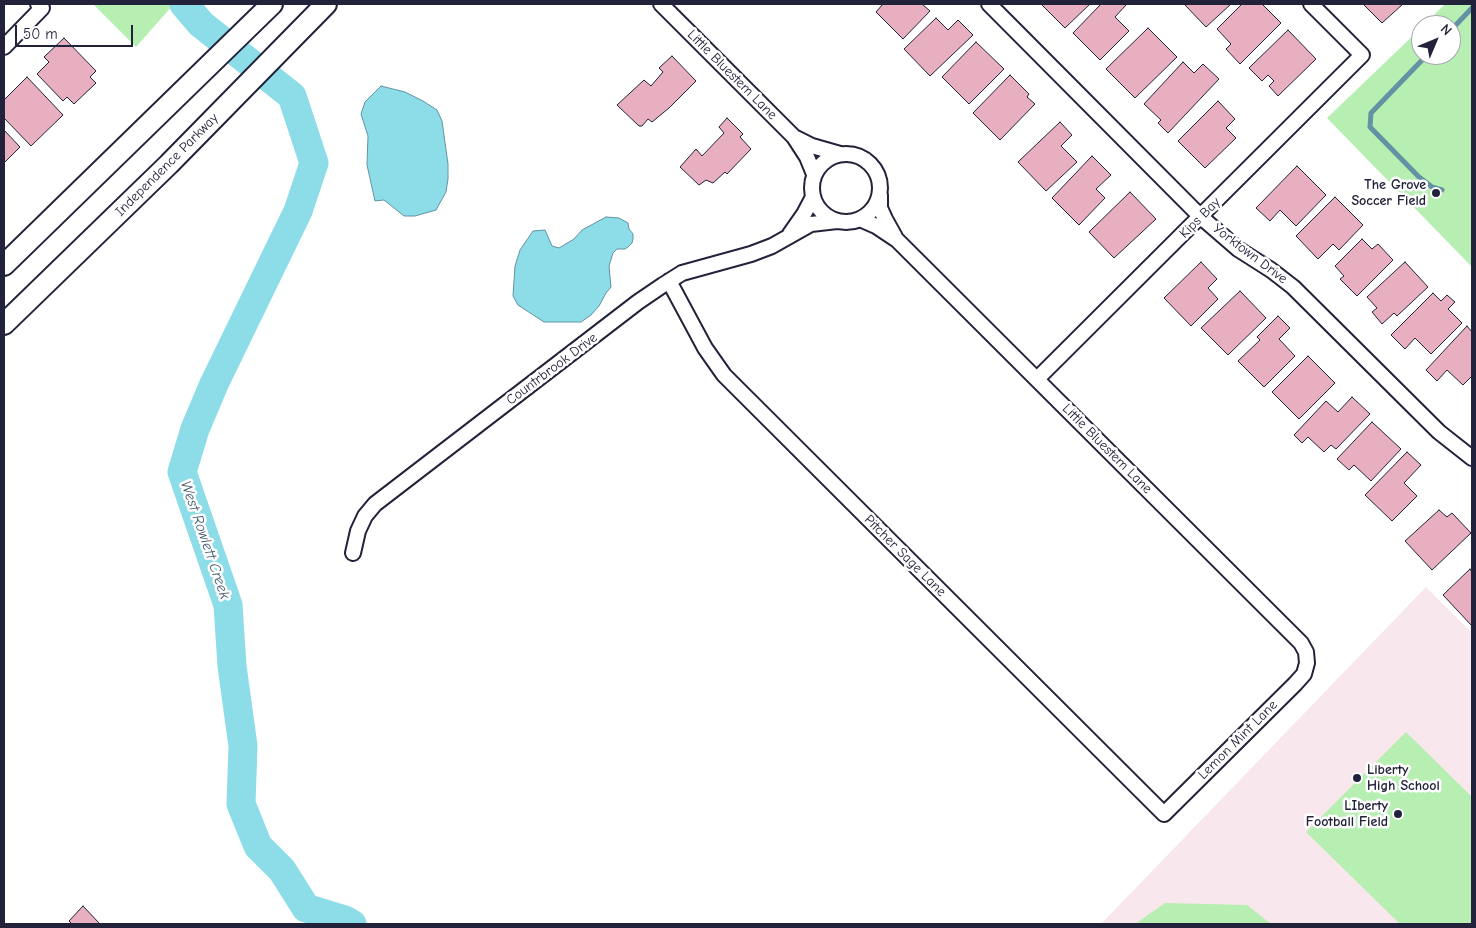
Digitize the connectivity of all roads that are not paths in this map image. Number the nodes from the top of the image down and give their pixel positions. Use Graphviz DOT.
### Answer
graph roads {
  1 [pos="272,4"];
  2 [pos="326,4"];
  3 [pos="989,4"];
  4 [pos="1311,4"];
  5 [pos="40,6"];
  6 [pos="666,7"];
  7 [pos="4,47"];
  8 [pos="794,137"];
  9 [pos="840,154"];
  10 [pos="814,174"];
  11 [pos="880,194"];
  12 [pos="813,197"];
  13 [pos="1201,217"];
  14 [pos="860,219"];
  15 [pos="837,221"];
  16 [pos="790,235"];
  17 [pos="897,240"];
  18 [pos="4,265"];
  19 [pos="669,282"];
  20 [pos="4,324"];
  21 [pos="1037,379"];
  22 [pos="1472,458"];
  23 [pos="354,553"];
  24 [pos="1307,663"];
  25 [pos="1164,814"];
  1 -- 18 [label="main road"];
  2 -- 20 [label="main road, Independence Parkway"];
  3 -- 13 [label="street, Yorktown Drive"];
  4 -- 13 [label="street, Kips Bay"];
  5 -- 7 [label="street"];
  6 -- 8 [label="street, Little Bluestem Lane"];
  8 -- 9 [label="street, Little Bluestem Lane"];
  8 -- 10 [label="street, Little Bluestem Lane"];
  9 -- 10 [label="street"];
  9 -- 11 [label="street"];
  10 -- 12 [label="street"];
  11 -- 14 [label="street"];
  11 -- 17 [label="street, Little Bluestem Lane"];
  12 -- 15 [label="street"];
  12 -- 16 [label="street, Countrbrook Drive"];
  13 -- 21 [label="street, Kips Bay"];
  13 -- 22 [label="street, Yorktown Drive"];
  14 -- 15 [label="street"];
  14 -- 17 [label="street, Little Bluestem Lane"];
  15 -- 16 [label="street, Countrbrook Drive"];
  16 -- 19 [label="street, Countrbrook Drive"];
  17 -- 21 [label="street, Little Bluestem Lane"];
  19 -- 23 [label="street, Countrbrook Drive"];
  19 -- 25 [label="street, Pitcher Sage Lane"];
  21 -- 24 [label="street, Little Bluestem Lane"];
  24 -- 25 [label="street, Lemon Mint Lane"];
}
